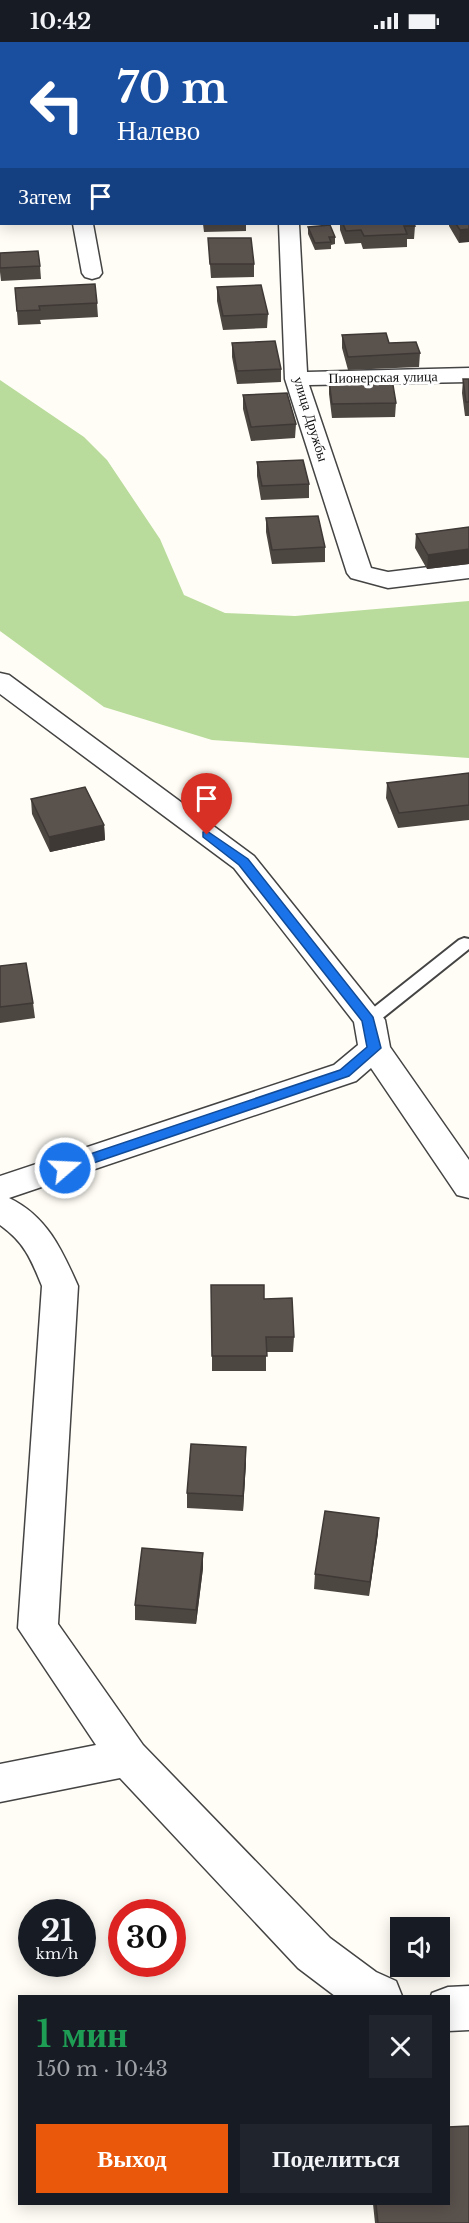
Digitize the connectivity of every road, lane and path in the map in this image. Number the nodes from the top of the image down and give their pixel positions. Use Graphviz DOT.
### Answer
graph roads {
  1 [pos="83,225"];
  2 [pos="290,225"];
  3 [pos="93,273"];
  4 [pos="469,375"];
  5 [pos="296,379"];
  6 [pos="469,570"];
  7 [pos="0,681"];
  8 [pos="469,944"];
  9 [pos="371,1034"];
  10 [pos="469,1186"];
  11 [pos="0,1189"];
  12 [pos="0,1209"];
  13 [pos="128,1758"];
  14 [pos="0,1783"];
  15 [pos="378,1995"];
  16 [pos="469,2008"];
  17 [pos="450,2009"];
  1 -- 3 [label="street"];
  2 -- 5 [label="street, улица Дружбы"];
  4 -- 5 [label="street, Пионерская улица"];
  5 -- 6 [label="street, улица Дружбы"];
  7 -- 9 [label="street"];
  8 -- 9 [label="lane"];
  9 -- 10 [label="street"];
  9 -- 11 [label="street"];
  12 -- 13 [label="street"];
  13 -- 14 [label="street"];
  13 -- 15 [label="street"];
  16 -- 17 [label="street"];
}
